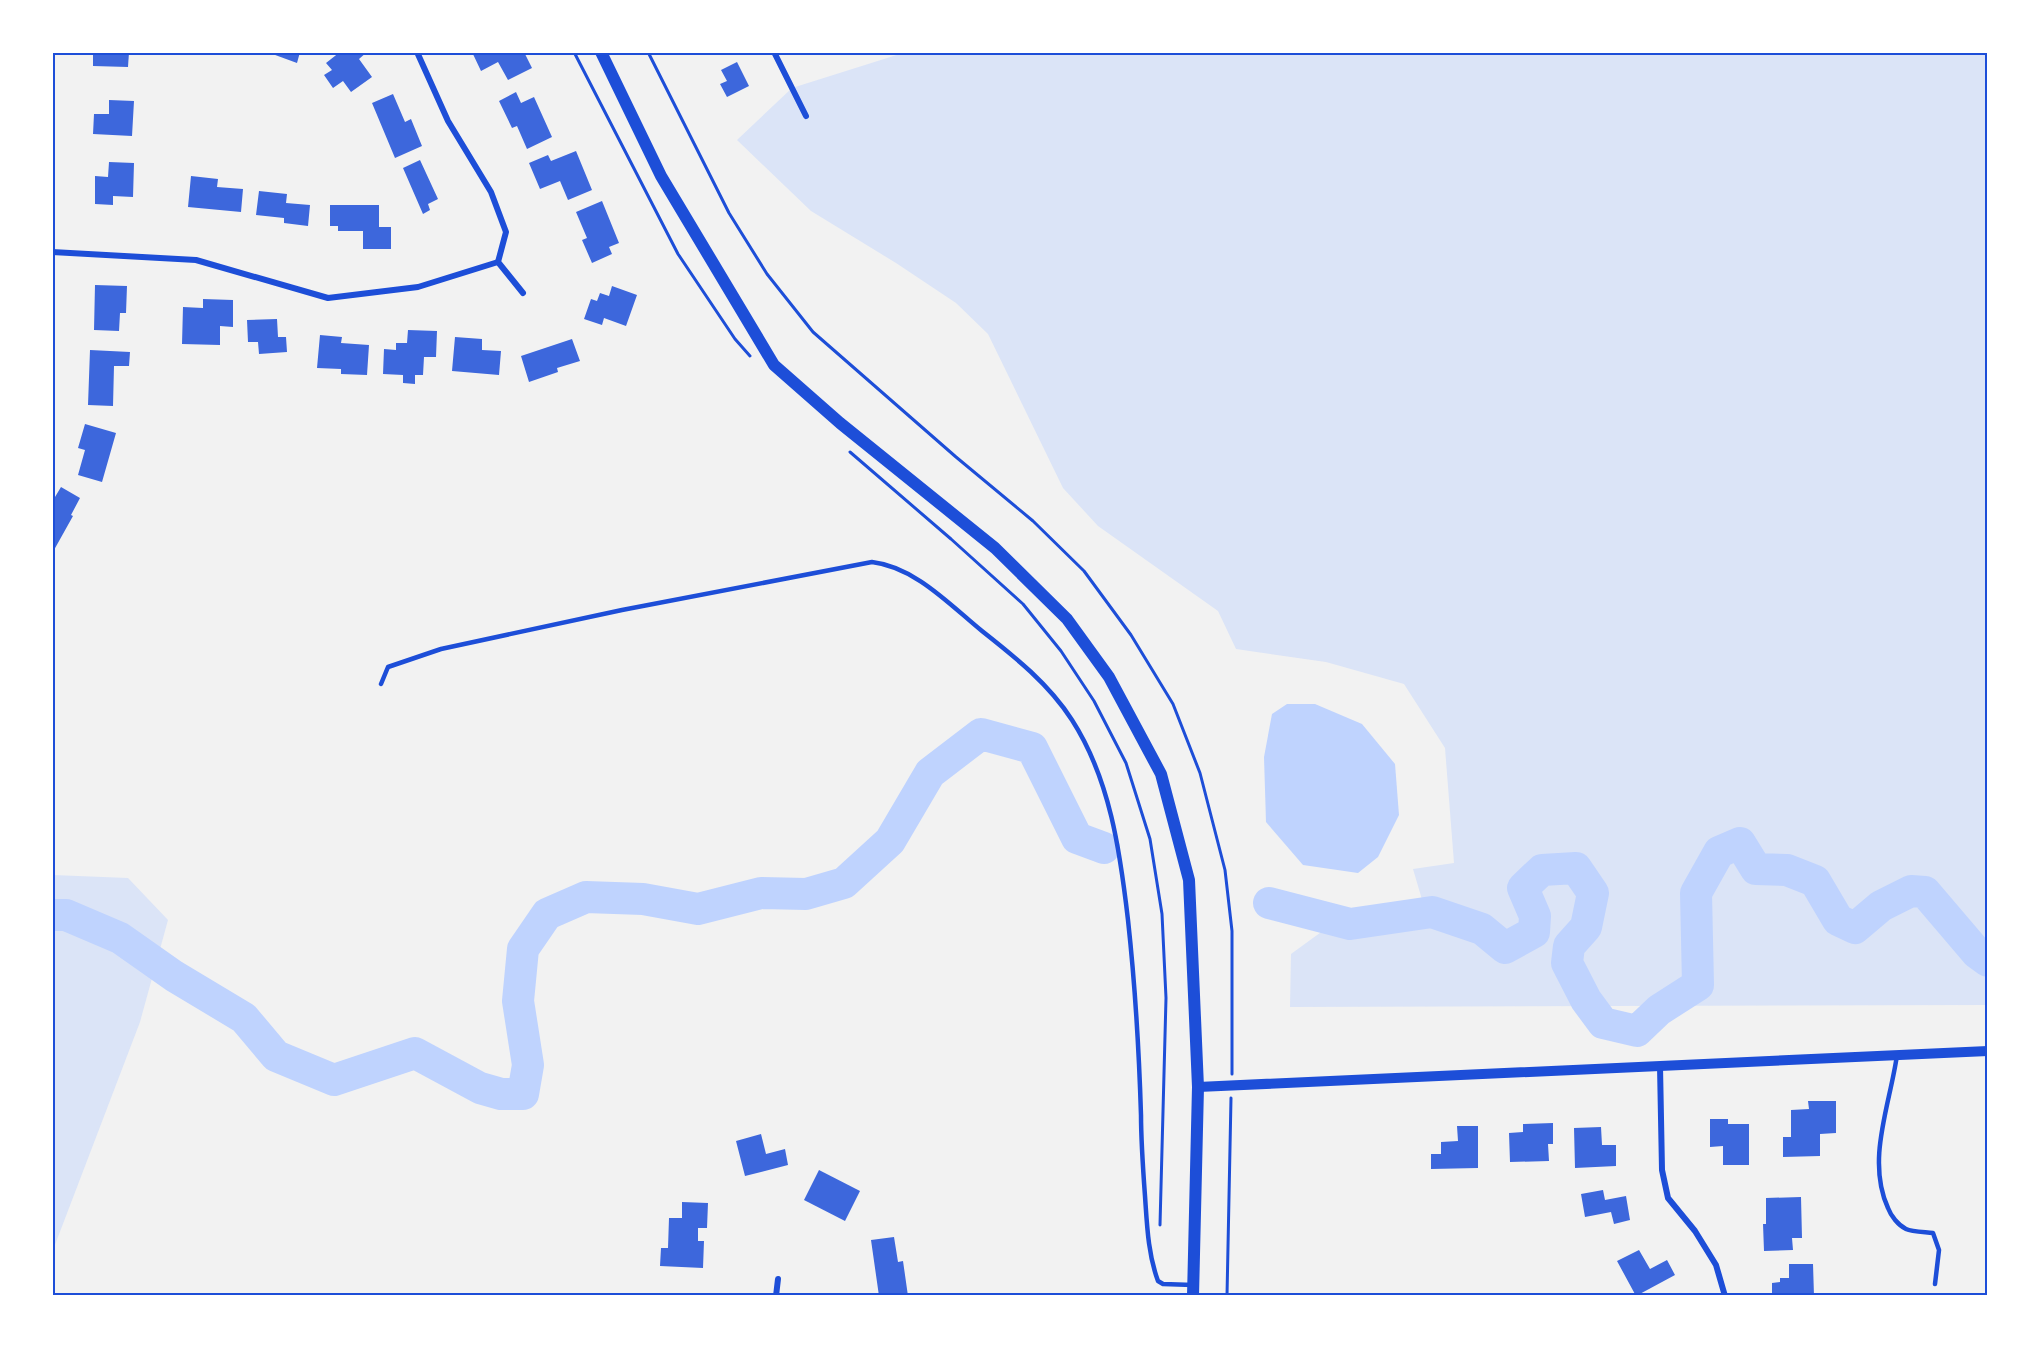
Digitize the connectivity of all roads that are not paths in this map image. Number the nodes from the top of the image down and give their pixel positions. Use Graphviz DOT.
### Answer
graph roads {
  1 [pos="417,52"];
  2 [pos="602,52"];
  3 [pos="774,52"];
  4 [pos="806,116"];
  5 [pos="52,252"];
  6 [pos="498,262"];
  7 [pos="523,293"];
  8 [pos="381,684"];
  9 [pos="1988,1051"];
  10 [pos="1897,1055"];
  11 [pos="1660,1066"];
  12 [pos="1198,1087"];
  13 [pos="778,1279"];
  14 [pos="1935,1284"];
  15 [pos="1193,1290"];
  16 [pos="776,1296"];
  17 [pos="1725,1296"];
  1 -- 6 [label="street"];
  2 -- 12 [label="main road"];
  3 -- 4 [label="street"];
  5 -- 6 [label="street"];
  6 -- 7 [label="street"];
  8 -- 15 [label="lane"];
  9 -- 10 [label="street"];
  10 -- 11 [label="street"];
  10 -- 14 [label="lane"];
  11 -- 12 [label="street"];
  11 -- 17 [label="street"];
  12 -- 15 [label="main road"];
  13 -- 16 [label="street"];
}
